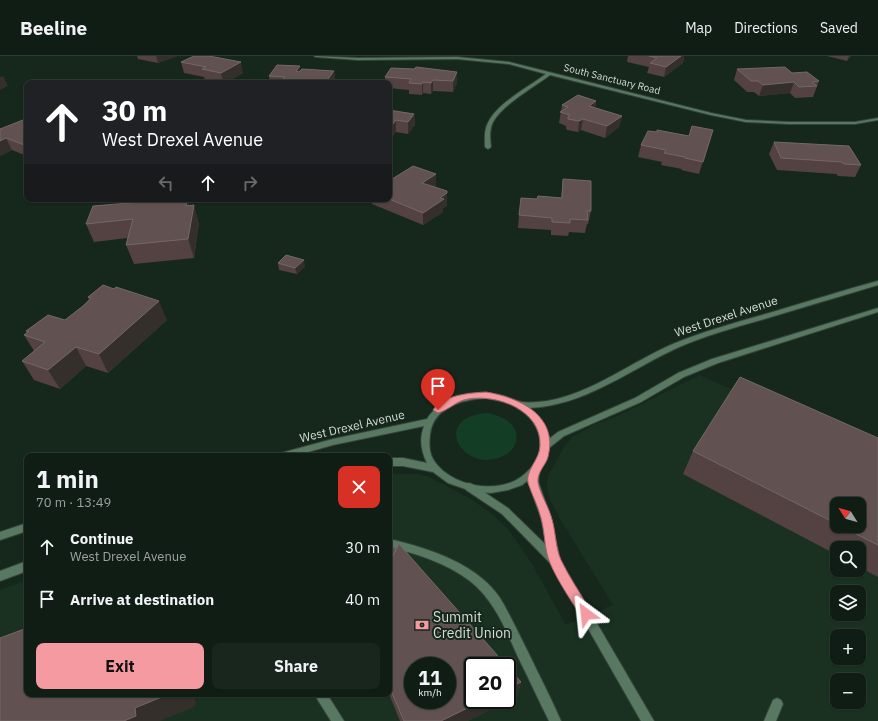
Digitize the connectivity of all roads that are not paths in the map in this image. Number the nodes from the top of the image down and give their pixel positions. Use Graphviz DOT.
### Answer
graph roads {
  1 [pos="316,56"];
  2 [pos="550,72"];
  3 [pos="878,119"];
  4 [pos="488,147"];
  5 [pos="878,283"];
  6 [pos="878,310"];
  7 [pos="519,405"];
  8 [pos="428,422"];
  9 [pos="545,446"];
  10 [pos="294,453"];
  11 [pos="392,462"];
  12 [pos="436,469"];
  13 [pos="536,470"];
  14 [pos="469,487"];
  15 [pos="24,528"];
  16 [pos="0,536"];
  17 [pos="392,544"];
  18 [pos="555,561"];
  19 [pos="24,567"];
  20 [pos="0,576"];
  21 [pos="322,697"];
  22 [pos="777,704"];
  23 [pos="338,721"];
  24 [pos="555,721"];
  25 [pos="648,721"];
  26 [pos="770,721"];
  1 -- 2 [label="street, South Sanctuary Road"];
  2 -- 3 [label="street, South Sanctuary Road"];
  2 -- 4 [label="street"];
  5 -- 7 [label="street, West Drexel Avenue"];
  6 -- 9 [label="street"];
  7 -- 8 [label="street, West Drexel Avenue"];
  7 -- 9 [label="street, West Drexel Avenue"];
  8 -- 10 [label="street, West Drexel Avenue"];
  8 -- 12 [label="street"];
  9 -- 13 [label="street, West Drexel Avenue"];
  11 -- 12 [label="street"];
  12 -- 14 [label="street"];
  13 -- 14 [label="street"];
  13 -- 18 [label="street"];
  14 -- 18 [label="street"];
  15 -- 16 [label="street"];
  17 -- 24 [label="street"];
  18 -- 25 [label="street"];
  19 -- 20 [label="street"];
  21 -- 23 [label="street"];
  22 -- 26 [label="street"];
}
